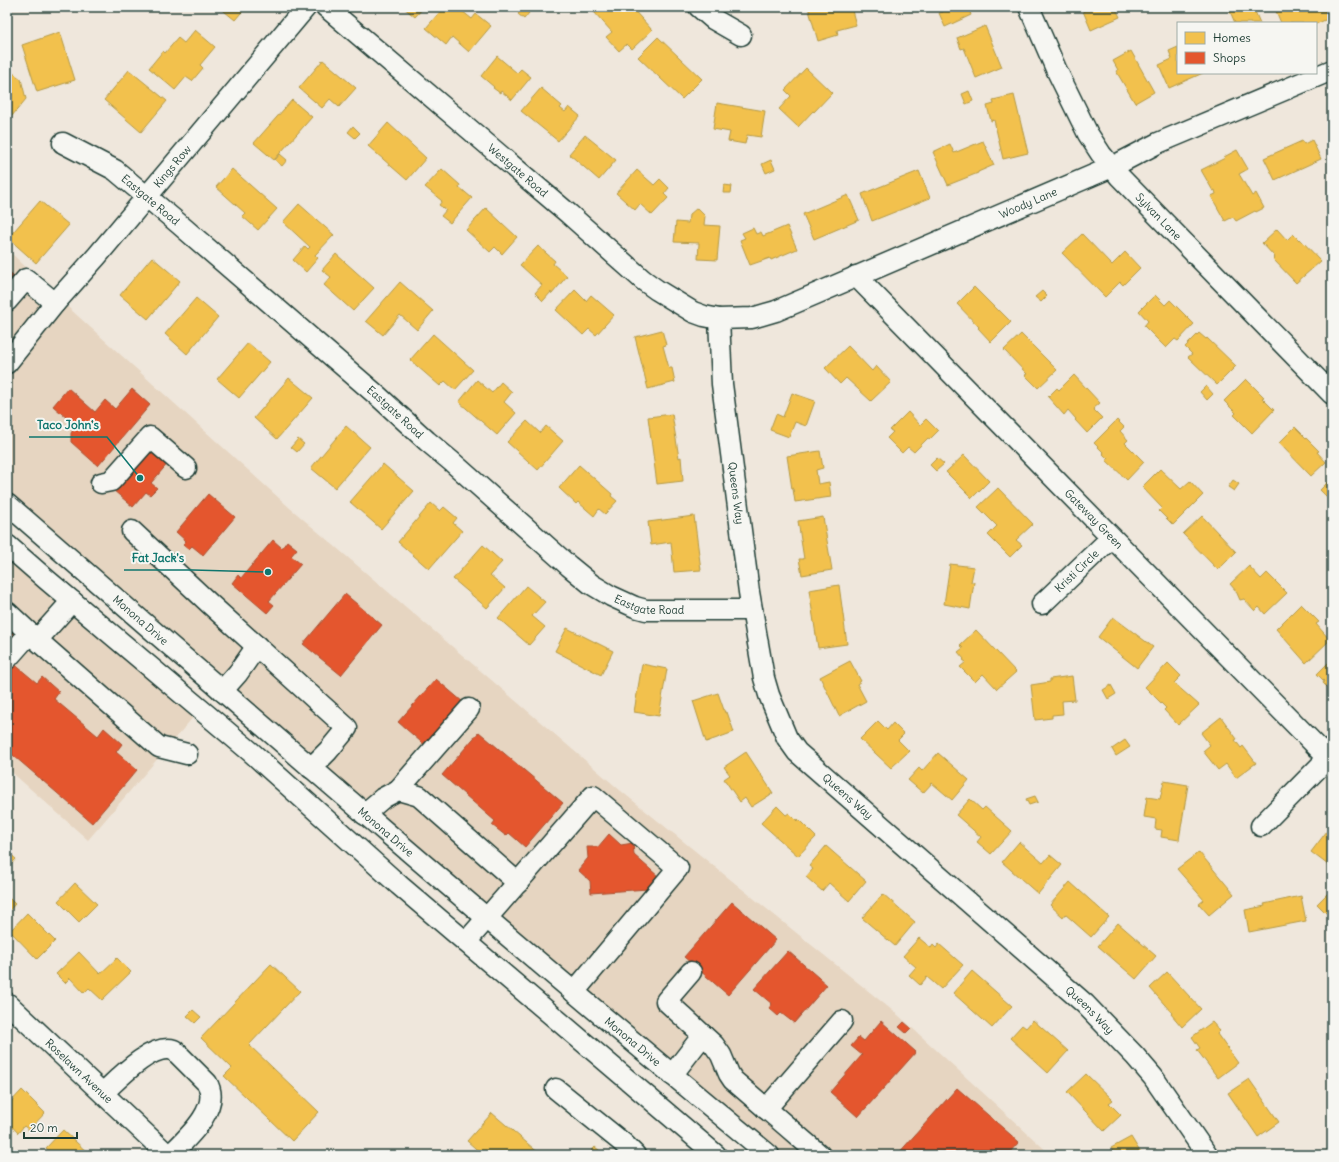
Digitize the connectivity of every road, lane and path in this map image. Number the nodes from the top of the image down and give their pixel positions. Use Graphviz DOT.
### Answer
graph roads {
  1 [pos="306,7"];
  2 [pos="326,7"];
  3 [pos="700,7"];
  4 [pos="1029,7"];
  5 [pos="741,35"];
  6 [pos="1332,70"];
  7 [pos="63,143"];
  8 [pos="1112,167"];
  9 [pos="146,197"];
  10 [pos="856,276"];
  11 [pos="7,301"];
  12 [pos="55,303"];
  13 [pos="719,319"];
  14 [pos="7,363"];
  15 [pos="1332,394"];
  16 [pos="186,468"];
  17 [pos="101,483"];
  18 [pos="7,504"];
  19 [pos="132,531"];
  20 [pos="1111,538"];
  21 [pos="7,545"];
  22 [pos="72,601"];
  23 [pos="1042,604"];
  24 [pos="752,610"];
  25 [pos="7,612"];
  26 [pos="34,636"];
  27 [pos="257,646"];
  28 [pos="7,659"];
  29 [pos="222,691"];
  30 [pos="469,710"];
  31 [pos="187,754"];
  32 [pos="1330,760"];
  33 [pos="311,768"];
  34 [pos="398,790"];
  35 [pos="364,814"];
  36 [pos="1261,826"];
  37 [pos="518,883"];
  38 [pos="487,918"];
  39 [pos="466,942"];
  40 [pos="691,972"];
  41 [pos="574,992"];
  42 [pos="7,1003"];
  43 [pos="842,1021"];
  44 [pos="703,1035"];
  45 [pos="672,1075"];
  46 [pos="556,1089"];
  47 [pos="103,1093"];
  48 [pos="766,1109"];
  49 [pos="809,1152"];
  50 [pos="169,1155"];
  51 [pos="635,1155"];
  52 [pos="716,1155"];
  53 [pos="769,1155"];
  54 [pos="1206,1155"];
  1 -- 9 [label="street, Kings Row"];
  2 -- 13 [label="street, Westgate Road"];
  3 -- 5 [label="street"];
  4 -- 8 [label="street, Sylvan Lane"];
  6 -- 8 [label="street, Woody Lane"];
  7 -- 9 [label="street, Eastgate Road"];
  8 -- 10 [label="street, Woody Lane"];
  8 -- 15 [label="street, Sylvan Lane"];
  9 -- 12 [label="street, Kings Row"];
  9 -- 24 [label="street, Eastgate Road"];
  10 -- 13 [label="street, Woody Lane"];
  10 -- 20 [label="street, Gateway Green"];
  11 -- 12 [label="street"];
  12 -- 14 [label="street, Kings Row"];
  13 -- 24 [label="street, Queens Way"];
  16 -- 17 [label="street"];
  18 -- 29 [label="street, Monona Drive"];
  19 -- 27 [label="street"];
  20 -- 23 [label="street, Kristi Circle"];
  20 -- 32 [label="street, Gateway Green"];
  21 -- 22 [label="street"];
  22 -- 26 [label="street"];
  22 -- 39 [label="street"];
  24 -- 54 [label="street, Queens Way"];
  25 -- 26 [label="street"];
  26 -- 28 [label="street"];
  26 -- 31 [label="street"];
  27 -- 29 [label="street"];
  27 -- 33 [label="street"];
  29 -- 33 [label="street, Monona Drive"];
  30 -- 34 [label="street"];
  32 -- 36 [label="street"];
  33 -- 35 [label="street, Monona Drive"];
  34 -- 35 [label="street"];
  34 -- 37 [label="street"];
  35 -- 38 [label="street, Monona Drive"];
  37 -- 38 [label="street"];
  37 -- 41 [label="street"];
  38 -- 39 [label="street"];
  38 -- 41 [label="street, Monona Drive"];
  39 -- 52 [label="street"];
  40 -- 44 [label="street"];
  41 -- 45 [label="street, Monona Drive"];
  42 -- 47 [label="street, Roselawn Avenue"];
  43 -- 48 [label="street"];
  44 -- 45 [label="street"];
  44 -- 48 [label="street"];
  45 -- 53 [label="street, Monona Drive"];
  46 -- 51 [label="street"];
  47 -- 50 [label="street, Roselawn Avenue"];
  47 -- 50 [label="street"];
  48 -- 49 [label="street"];
}
